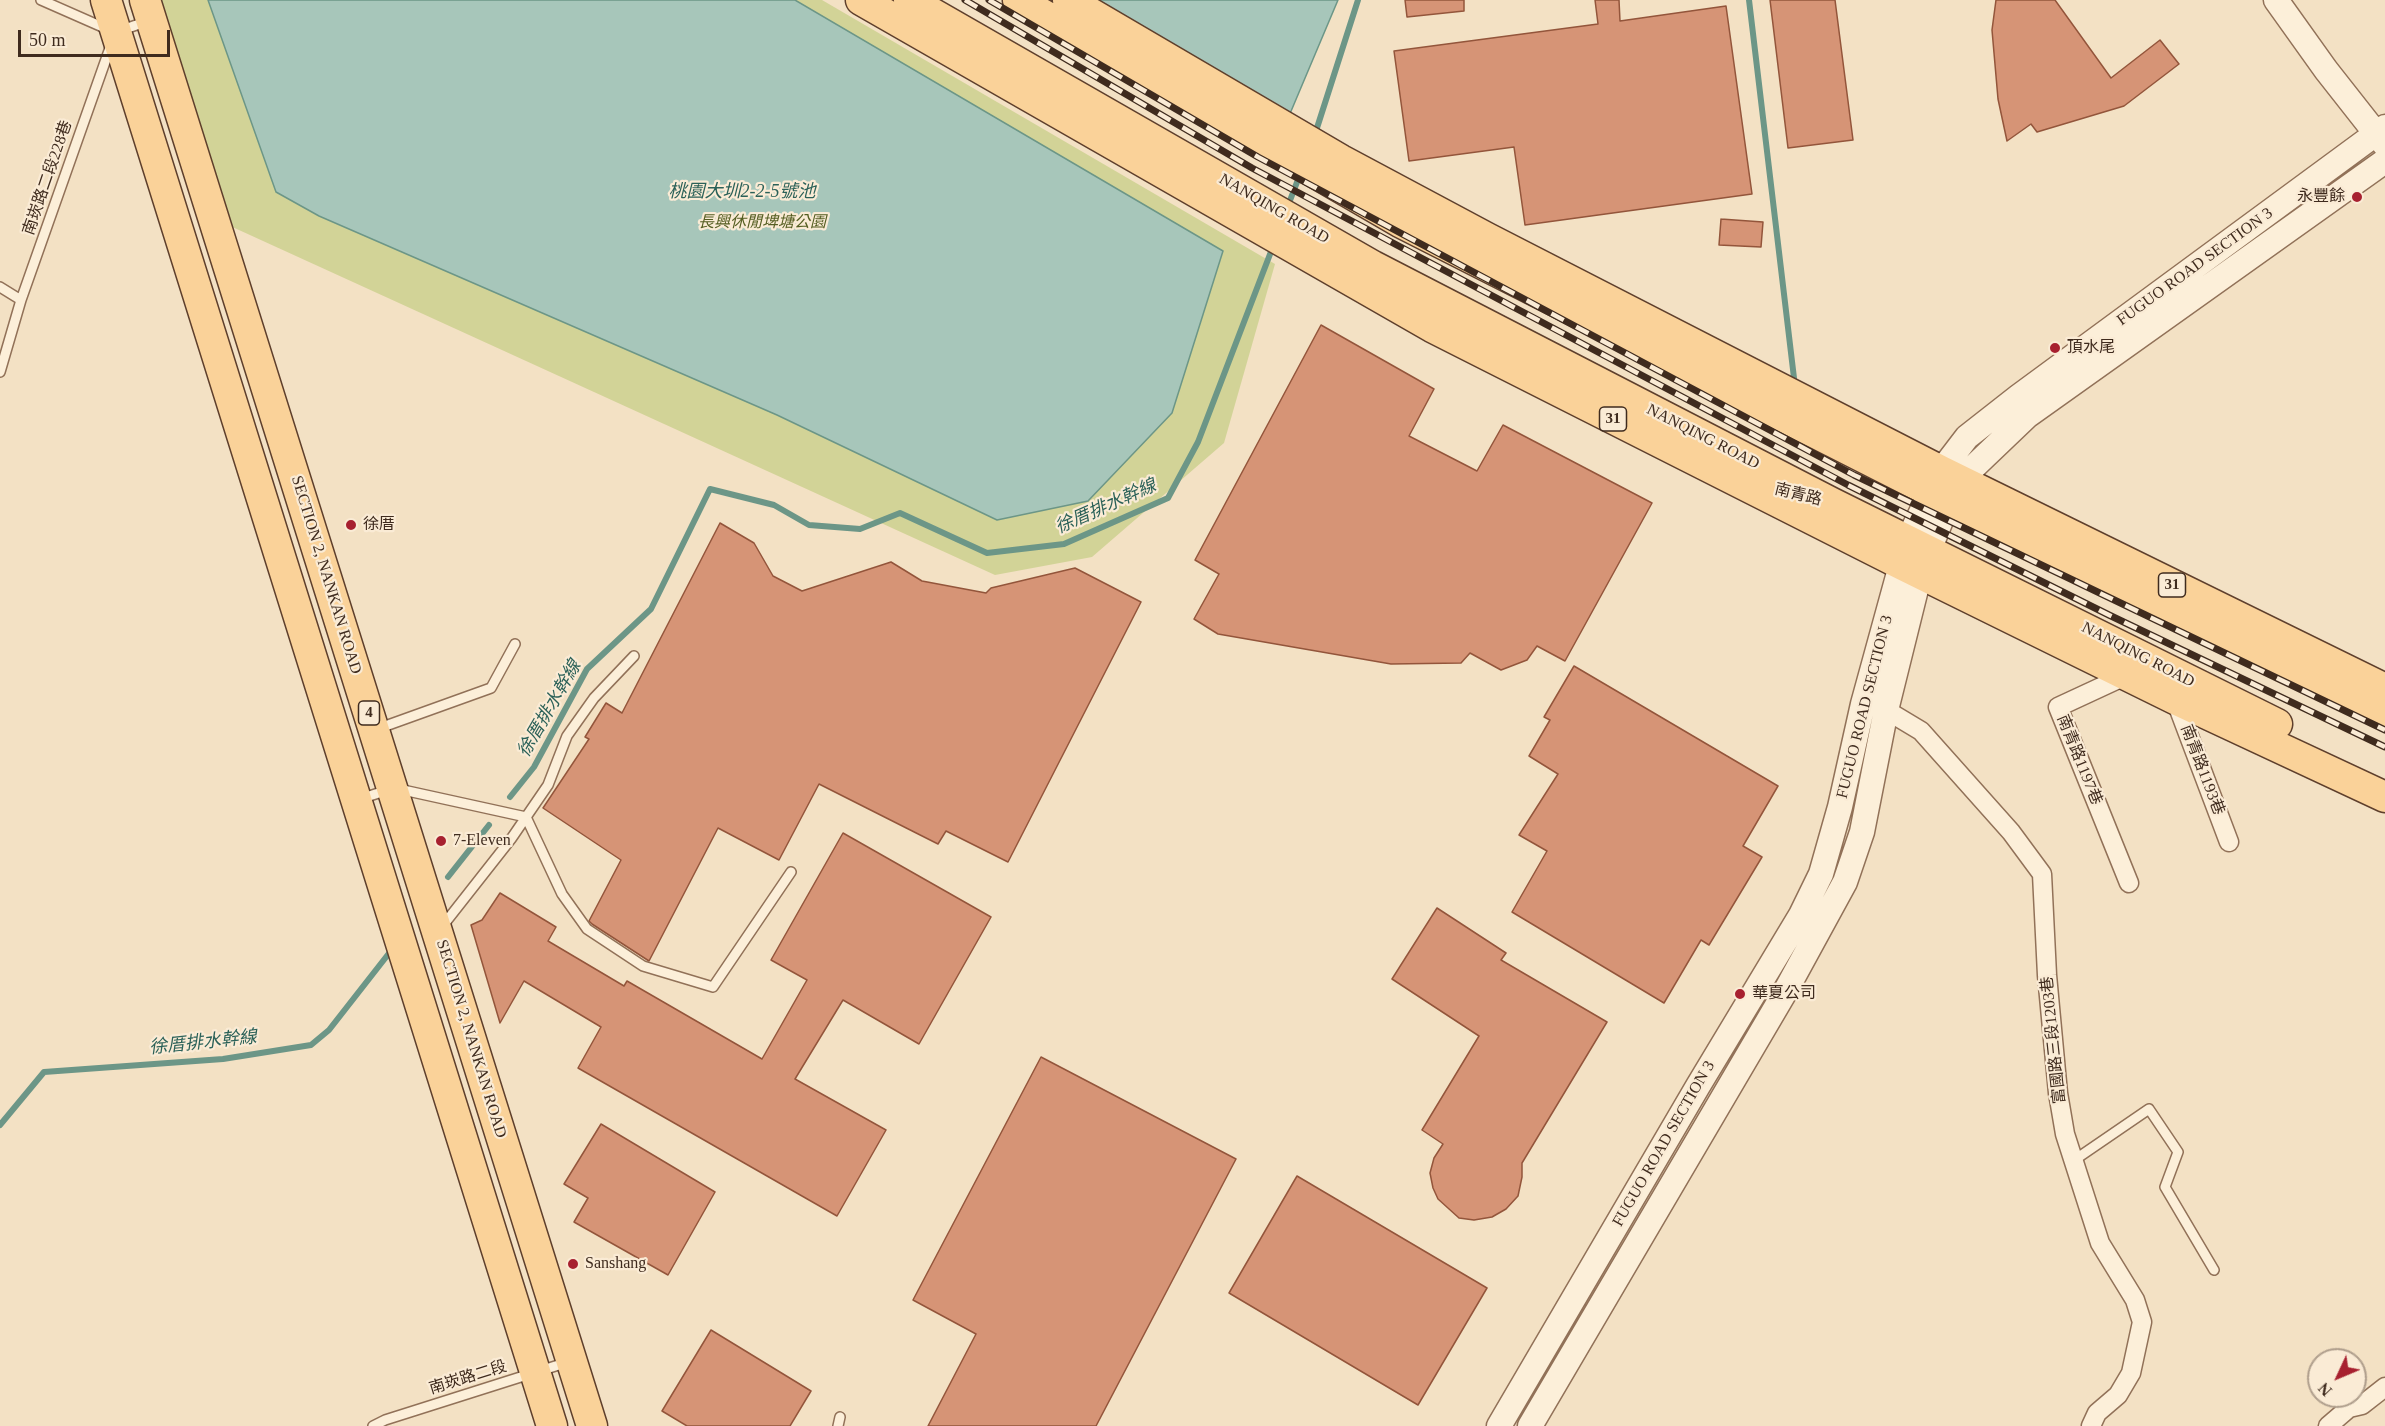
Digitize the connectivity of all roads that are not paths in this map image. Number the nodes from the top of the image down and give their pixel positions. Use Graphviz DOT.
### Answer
graph roads {
  1 [pos="41,0"];
  2 [pos="106,0"];
  3 [pos="861,0"];
  4 [pos="879,0"];
  5 [pos="1018,0"];
  6 [pos="1068,0"];
  7 [pos="2276,0"];
  8 [pos="149,10"];
  9 [pos="909,14"];
  10 [pos="116,32"];
  11 [pos="2382,135"];
  12 [pos="2385,160"];
  13 [pos="1412,198"];
  14 [pos="1491,267"];
  15 [pos="0,287"];
  16 [pos="21,300"];
  17 [pos="0,372"];
  18 [pos="1728,477"];
  19 [pos="1945,486"];
  20 [pos="1832,503"];
  21 [pos="1914,557"];
  22 [pos="515,644"];
  23 [pos="634,656"];
  24 [pos="2127,675"];
  25 [pos="2385,689"];
  26 [pos="2175,699"];
  27 [pos="1874,707"];
  28 [pos="2385,714"];
  29 [pos="375,730"];
  30 [pos="2385,777"];
  31 [pos="394,788"];
  32 [pos="2385,797"];
  33 [pos="358,799"];
  34 [pos="526,817"];
  35 [pos="2229,842"];
  36 [pos="791,872"];
  37 [pos="2129,883"];
  38 [pos="438,932"];
  39 [pos="1698,1086"];
  40 [pos="1722,1096"];
  41 [pos="2073,1161"];
  42 [pos="2214,1270"];
  43 [pos="572,1361"];
  44 [pos="535,1373"];
  45 [pos="2385,1387"];
  46 [pos="373,1426"];
  47 [pos="552,1426"];
  48 [pos="592,1426"];
  49 [pos="1499,1426"];
  50 [pos="1530,1426"];
  51 [pos="2091,1426"];
  52 [pos="2328,1426"];
  1 -- 10 [label="lane"];
  2 -- 10 [label="main road, 4"];
  3 -- 9 [label="main road, 31"];
  4 -- 9 [label="main road"];
  5 -- 14 [label="main road, 31"];
  6 -- 13 [label="main road, 31"];
  7 -- 11 [label="street"];
  8 -- 10 [label="lane"];
  8 -- 29 [label="main road, SECTION 2, NANKAN ROAD / 4"];
  9 -- 18 [label="main road, 31"];
  9 -- 20 [label="main road, NANQING ROAD / 31"];
  10 -- 16 [label="lane, 南崁路二段228巷"];
  10 -- 33 [label="main road, 4"];
  11 -- 19 [label="street, FUGUO ROAD SECTION 3"];
  12 -- 19 [label="street, FUGUO ROAD SECTION 3"];
  13 -- 14 [label="main road"];
  13 -- 19 [label="main road, 31"];
  14 -- 19 [label="main road, 31"];
  15 -- 16 [label="lane"];
  16 -- 17 [label="lane, 南崁路二段228巷"];
  18 -- 20 [label="main road, 南青路"];
  18 -- 21 [label="main road, 31"];
  19 -- 21 [label="street, FUGUO ROAD SECTION 3"];
  19 -- 25 [label="main road, 31"];
  19 -- 28 [label="main road, 31"];
  20 -- 21 [label="main road, NANQING ROAD / 31"];
  21 -- 24 [label="main road, 31"];
  21 -- 27 [label="street, FUGUO ROAD SECTION 3"];
  21 -- 30 [label="main road, NANQING ROAD / 31"];
  22 -- 29 [label="lane"];
  23 -- 34 [label="lane"];
  24 -- 26 [label="main road, 31"];
  24 -- 37 [label="street, 南青路1197巷"];
  26 -- 32 [label="main road, 31"];
  26 -- 35 [label="street, 南青路1193巷"];
  27 -- 39 [label="street, FUGUO ROAD SECTION 3"];
  27 -- 40 [label="street, FUGUO ROAD SECTION 3"];
  27 -- 41 [label="street, 富國路三段1203巷"];
  29 -- 31 [label="main road, SECTION 2, NANKAN ROAD / 4"];
  31 -- 33 [label="lane"];
  31 -- 34 [label="lane"];
  31 -- 38 [label="main road, SECTION 2, NANKAN ROAD / 4"];
  33 -- 44 [label="main road, 4"];
  34 -- 36 [label="lane"];
  34 -- 38 [label="lane"];
  38 -- 43 [label="main road, SECTION 2, NANKAN ROAD / 4"];
  39 -- 40 [label="street"];
  39 -- 49 [label="street, FUGUO ROAD SECTION 3"];
  40 -- 50 [label="street, FUGUO ROAD SECTION 3"];
  41 -- 42 [label="lane"];
  41 -- 51 [label="street, 富國路三段1203巷"];
  43 -- 44 [label="lane, 南崁路二段"];
  43 -- 48 [label="main road, SECTION 2, NANKAN ROAD / 4"];
  44 -- 46 [label="lane, 南崁路二段"];
  44 -- 47 [label="main road, 4"];
  45 -- 52 [label="street"];
}
